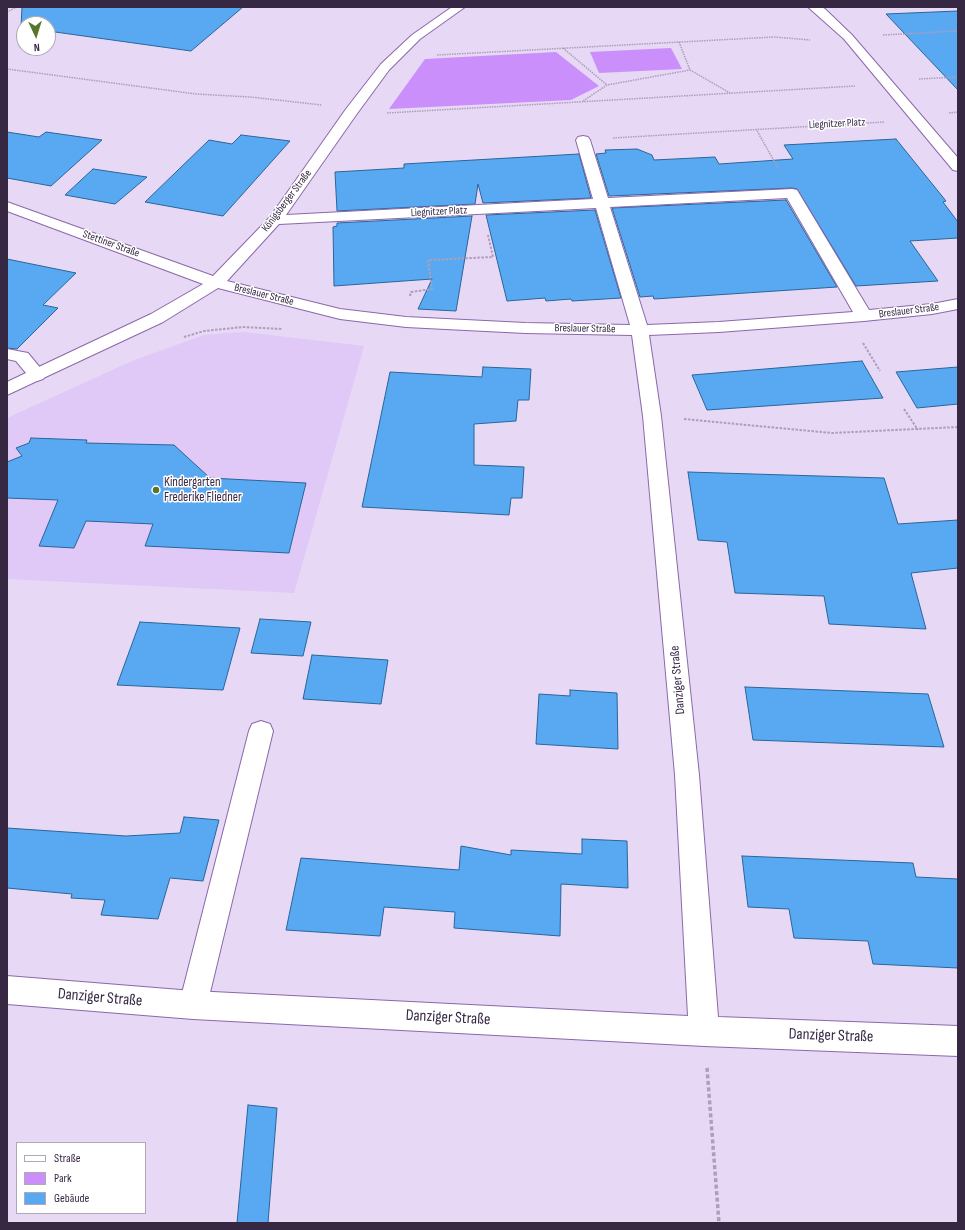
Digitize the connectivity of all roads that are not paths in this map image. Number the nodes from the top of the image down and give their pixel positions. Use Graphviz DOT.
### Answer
graph roads {
  1 [pos="459,7"];
  2 [pos="814,7"];
  3 [pos="583,140"];
  4 [pos="958,167"];
  5 [pos="602,204"];
  6 [pos="7,206"];
  7 [pos="275,220"];
  8 [pos="216,283"];
  9 [pos="958,304"];
  10 [pos="864,316"];
  11 [pos="640,330"];
  12 [pos="7,354"];
  13 [pos="37,375"];
  14 [pos="7,389"];
  15 [pos="261,731"];
  16 [pos="7,990"];
  17 [pos="193,1005"];
  18 [pos="704,1031"];
  19 [pos="958,1041"];
  1 -- 7 [label="street, Königsberger Straße"];
  2 -- 4 [label="street"];
  3 -- 5 [label="street"];
  5 -- 7 [label="street, Liegnitzer Platz"];
  5 -- 10 [label="street, Liegnitzer Platz"];
  5 -- 11 [label="street"];
  6 -- 8 [label="street, Stettiner Straße"];
  7 -- 8 [label="street, Königsberger Straße"];
  8 -- 11 [label="street, Breslauer Straße"];
  8 -- 13 [label="street, Königsberger Straße"];
  9 -- 10 [label="street, Breslauer Straße"];
  10 -- 11 [label="street, Breslauer Straße"];
  11 -- 18 [label="street, Danziger Straße"];
  12 -- 13 [label="street"];
  13 -- 14 [label="street, Königsberger Straße"];
  15 -- 17 [label="street"];
  16 -- 17 [label="street, Danziger Straße"];
  17 -- 18 [label="street, Danziger Straße"];
  18 -- 19 [label="street, Danziger Straße"];
}
